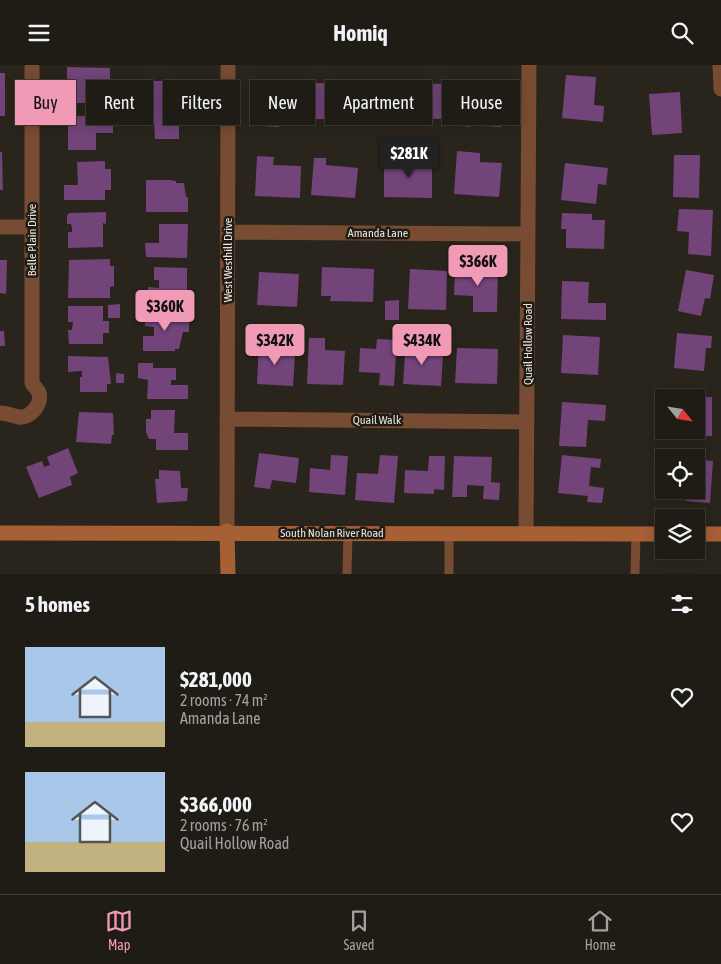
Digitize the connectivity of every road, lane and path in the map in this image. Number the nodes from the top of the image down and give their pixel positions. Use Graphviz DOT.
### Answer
graph roads {
  1 [pos="32,65"];
  2 [pos="228,65"];
  3 [pos="529,65"];
  4 [pos="720,65"];
  5 [pos="721,89"];
  6 [pos="0,227"];
  7 [pos="32,227"];
  8 [pos="228,232"];
  9 [pos="528,234"];
  10 [pos="0,413"];
  11 [pos="226,419"];
  12 [pos="527,421"];
  13 [pos="226,531"];
  14 [pos="0,533"];
  15 [pos="348,533"];
  16 [pos="449,533"];
  17 [pos="526,534"];
  18 [pos="636,534"];
  19 [pos="655,534"];
  20 [pos="705,534"];
  21 [pos="721,534"];
  22 [pos="228,574"];
  23 [pos="347,574"];
  24 [pos="449,574"];
  25 [pos="635,574"];
  1 -- 7 [label="street, Belle Plain Drive"];
  2 -- 8 [label="street, West Westhill Drive"];
  3 -- 9 [label="street, Quail Hollow Road"];
  4 -- 5 [label="street"];
  6 -- 7 [label="street"];
  7 -- 10 [label="street, Belle Plain Drive"];
  8 -- 9 [label="street, Amanda Lane"];
  8 -- 11 [label="street, West Westhill Drive"];
  9 -- 12 [label="street, Quail Hollow Road"];
  11 -- 12 [label="street, Quail Walk"];
  11 -- 13 [label="street, West Westhill Drive"];
  12 -- 17 [label="street, Quail Hollow Road"];
  13 -- 14 [label="main road, South Nolan River Road"];
  13 -- 15 [label="main road, South Nolan River Road"];
  13 -- 22 [label="main road, West Westhill Drive"];
  15 -- 16 [label="main road, South Nolan River Road"];
  15 -- 23 [label="lane"];
  16 -- 17 [label="main road, South Nolan River Road"];
  16 -- 24 [label="lane"];
  17 -- 18 [label="main road, South Nolan River Road"];
  18 -- 19 [label="main road, South Nolan River Road"];
  18 -- 25 [label="lane"];
  20 -- 21 [label="main road"];
}
